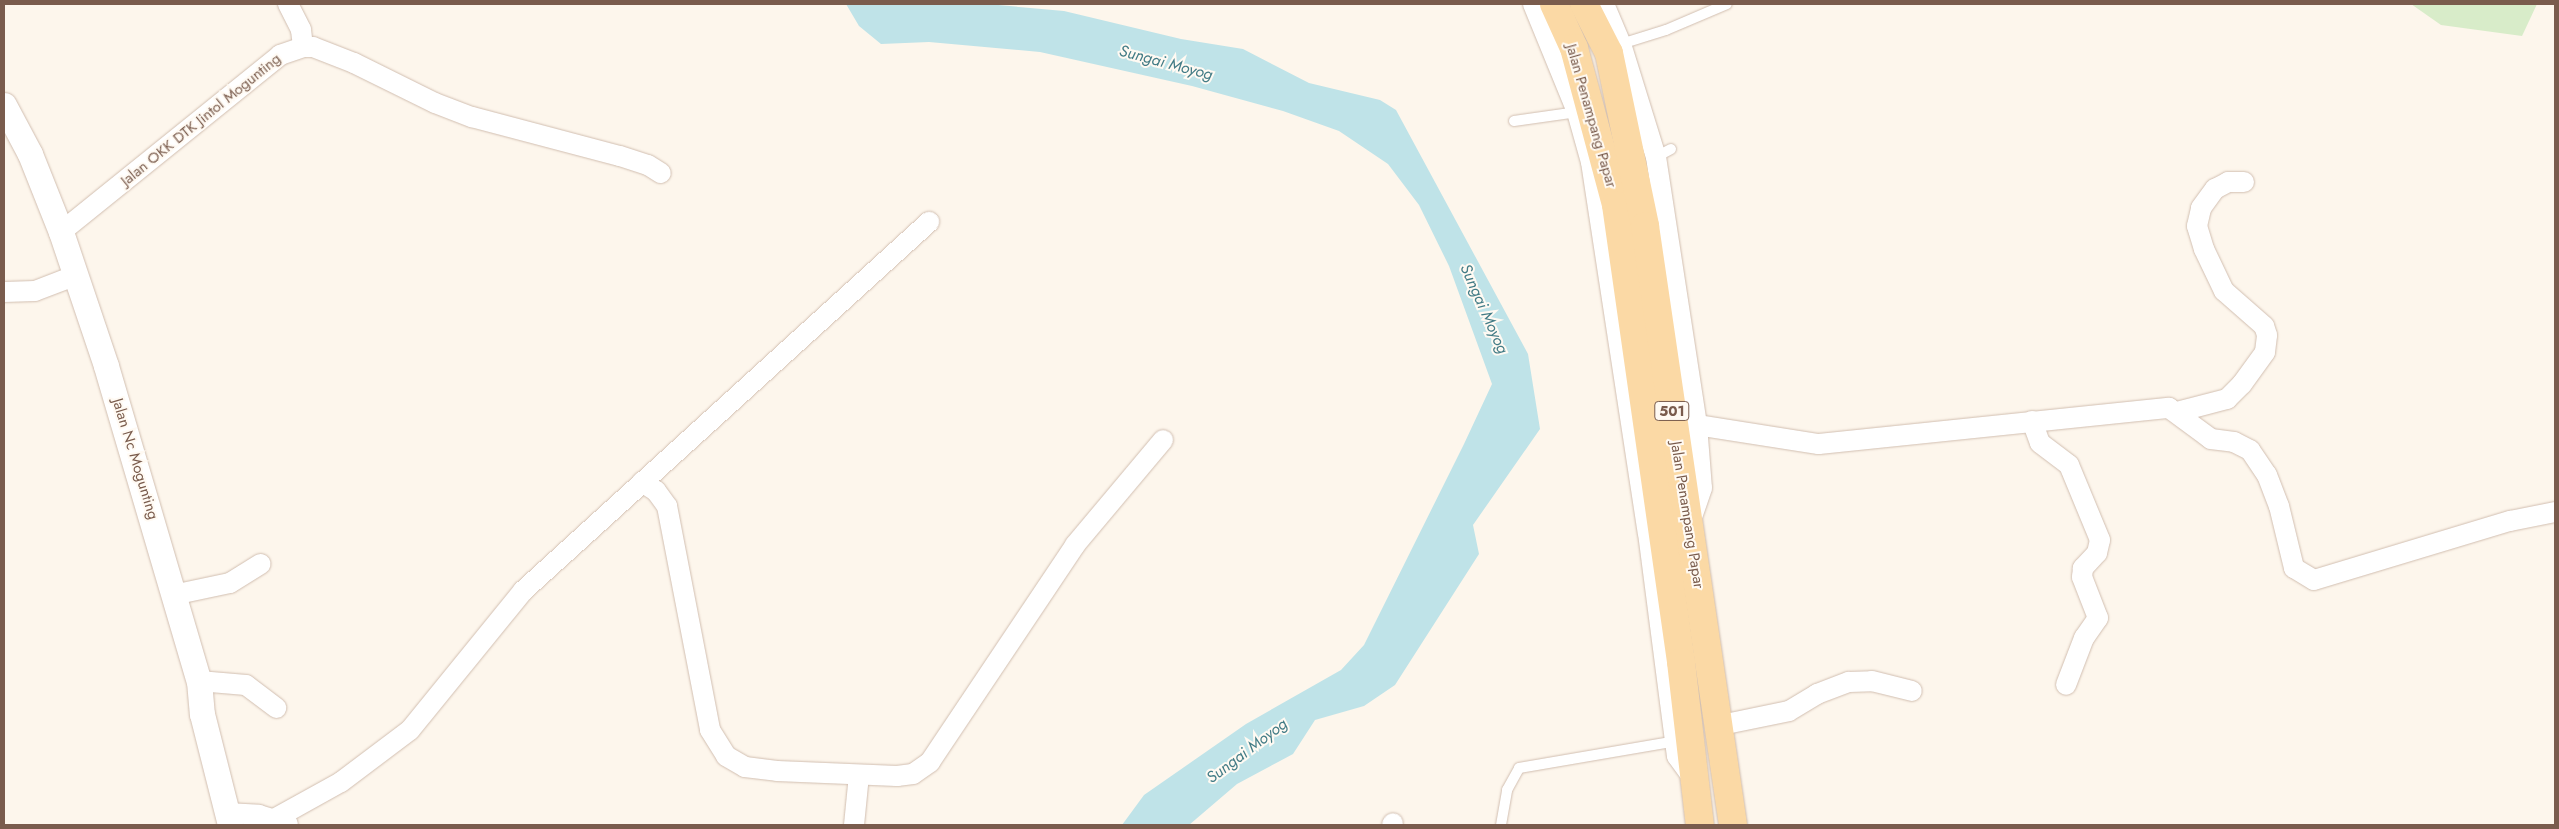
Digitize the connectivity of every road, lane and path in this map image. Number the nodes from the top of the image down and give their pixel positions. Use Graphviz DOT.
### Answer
graph roads {
  1 [pos="288,4"];
  2 [pos="1533,4"];
  3 [pos="1554,4"];
  4 [pos="1584,4"];
  5 [pos="1604,4"];
  6 [pos="1727,4"];
  7 [pos="1621,44"];
  8 [pos="303,46"];
  9 [pos="4,105"];
  10 [pos="1578,112"];
  11 [pos="1514,121"];
  12 [pos="661,173"];
  13 [pos="2244,182"];
  14 [pos="929,222"];
  15 [pos="61,232"];
  16 [pos="77,276"];
  17 [pos="4,292"];
  18 [pos="2177,412"];
  19 [pos="2032,421"];
  20 [pos="1697,425"];
  21 [pos="1163,440"];
  22 [pos="642,482"];
  23 [pos="2555,512"];
  24 [pos="1689,527"];
  25 [pos="261,564"];
  26 [pos="173,595"];
  27 [pos="199,681"];
  28 [pos="2066,685"];
  29 [pos="1912,691"];
  30 [pos="276,708"];
  31 [pos="1721,725"];
  32 [pos="1677,741"];
  33 [pos="859,775"];
  34 [pos="1694,780"];
  35 [pos="228,819"];
  36 [pos="283,822"];
  37 [pos="854,825"];
  38 [pos="1500,825"];
  39 [pos="1700,825"];
  40 [pos="1733,825"];
  1 -- 8 [label="street"];
  2 -- 10 [label="street"];
  3 -- 34 [label="main road, Jalan Penampang Papar / 501"];
  4 -- 24 [label="main road, Jalan Penampang Papar / 501"];
  5 -- 7 [label="street"];
  6 -- 7 [label="lane"];
  7 -- 20 [label="street"];
  8 -- 12 [label="street"];
  8 -- 15 [label="street, Jalan OKK DTK Jintol Mogunting"];
  9 -- 15 [label="street, Jalan Nc Mogunting"];
  10 -- 11 [label="lane"];
  10 -- 32 [label="street"];
  13 -- 18 [label="street"];
  14 -- 22 [label="street"];
  15 -- 16 [label="street, Jalan Nc Mogunting"];
  16 -- 17 [label="street"];
  16 -- 26 [label="street, Jalan Nc Mogunting"];
  18 -- 19 [label="street"];
  18 -- 23 [label="street"];
  19 -- 20 [label="street"];
  19 -- 28 [label="street"];
  20 -- 24 [label="street"];
  21 -- 33 [label="street"];
  22 -- 33 [label="street"];
  22 -- 36 [label="street"];
  24 -- 31 [label="main road, Jalan Penampang Papar / 501"];
  25 -- 26 [label="street"];
  26 -- 27 [label="street, Jalan Nc Mogunting"];
  27 -- 30 [label="street"];
  27 -- 35 [label="street, Jalan Nc Mogunting"];
  29 -- 31 [label="street"];
  31 -- 40 [label="main road, Jalan Penampang Papar / 501"];
  32 -- 34 [label="street"];
  32 -- 38 [label="lane"];
  33 -- 37 [label="street"];
  34 -- 39 [label="main road, Jalan Penampang Papar / 501"];
  35 -- 36 [label="street"];
}
